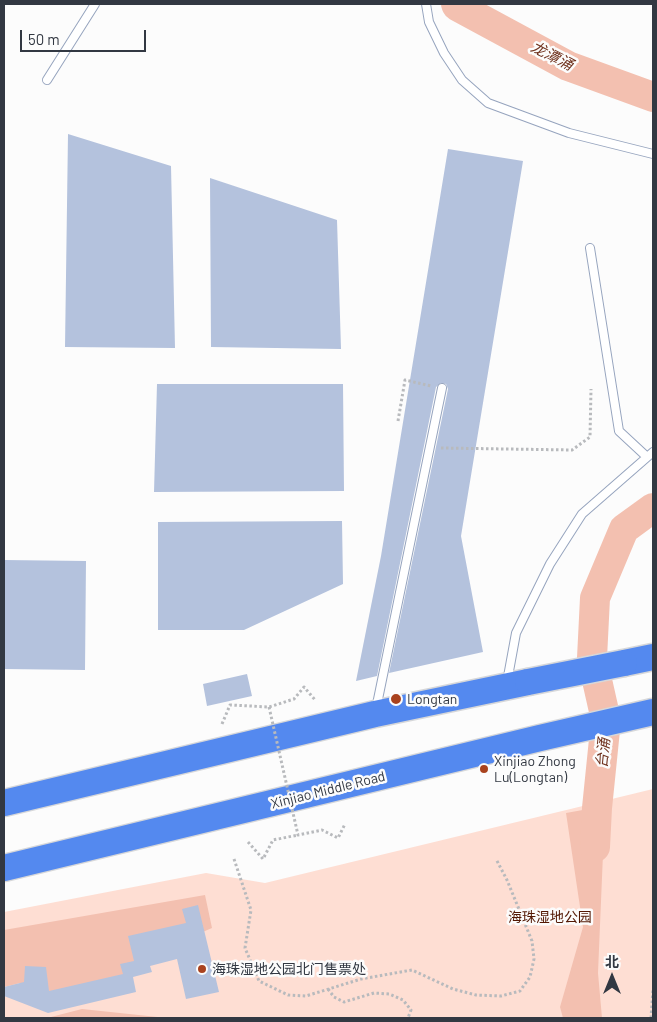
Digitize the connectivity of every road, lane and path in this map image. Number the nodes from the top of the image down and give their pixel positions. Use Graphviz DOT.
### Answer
graph roads {
  1 [pos="95,4"];
  2 [pos="426,4"];
  3 [pos="47,80"];
  4 [pos="653,154"];
  5 [pos="590,248"];
  6 [pos="442,388"];
  7 [pos="591,389"];
  8 [pos="398,420"];
  9 [pos="431,447"];
  10 [pos="650,454"];
  11 [pos="653,657"];
  12 [pos="517,684"];
  13 [pos="316,701"];
  14 [pos="269,707"];
  15 [pos="375,714"];
  16 [pos="644,714"];
  17 [pos="222,724"];
  18 [pos="4,803"];
  19 [pos="345,824"];
  20 [pos="298,835"];
  21 [pos="248,842"];
  22 [pos="234,859"];
  23 [pos="496,859"];
  24 [pos="4,868"];
  25 [pos="328,989"];
  26 [pos="653,989"];
  27 [pos="408,1018"];
  28 [pos="651,1018"];
  1 -- 3 [label="lane"];
  2 -- 4 [label="lane"];
  5 -- 10 [label="lane"];
  6 -- 8 [label="path"];
  6 -- 9 [label="lane"];
  7 -- 9 [label="path"];
  9 -- 15 [label="lane"];
  10 -- 12 [label="lane"];
  11 -- 12 [label="highway, bridge"];
  12 -- 15 [label="highway"];
  13 -- 14 [label="path, bridge"];
  14 -- 17 [label="path, bridge"];
  14 -- 20 [label="path, bridge"];
  15 -- 18 [label="highway"];
  16 -- 24 [label="highway, Xinjiao Middle Road"];
  19 -- 20 [label="path, bridge"];
  20 -- 21 [label="path"];
  22 -- 25 [label="path"];
  23 -- 25 [label="path"];
  25 -- 27 [label="path"];
  26 -- 28 [label="path"];
}
